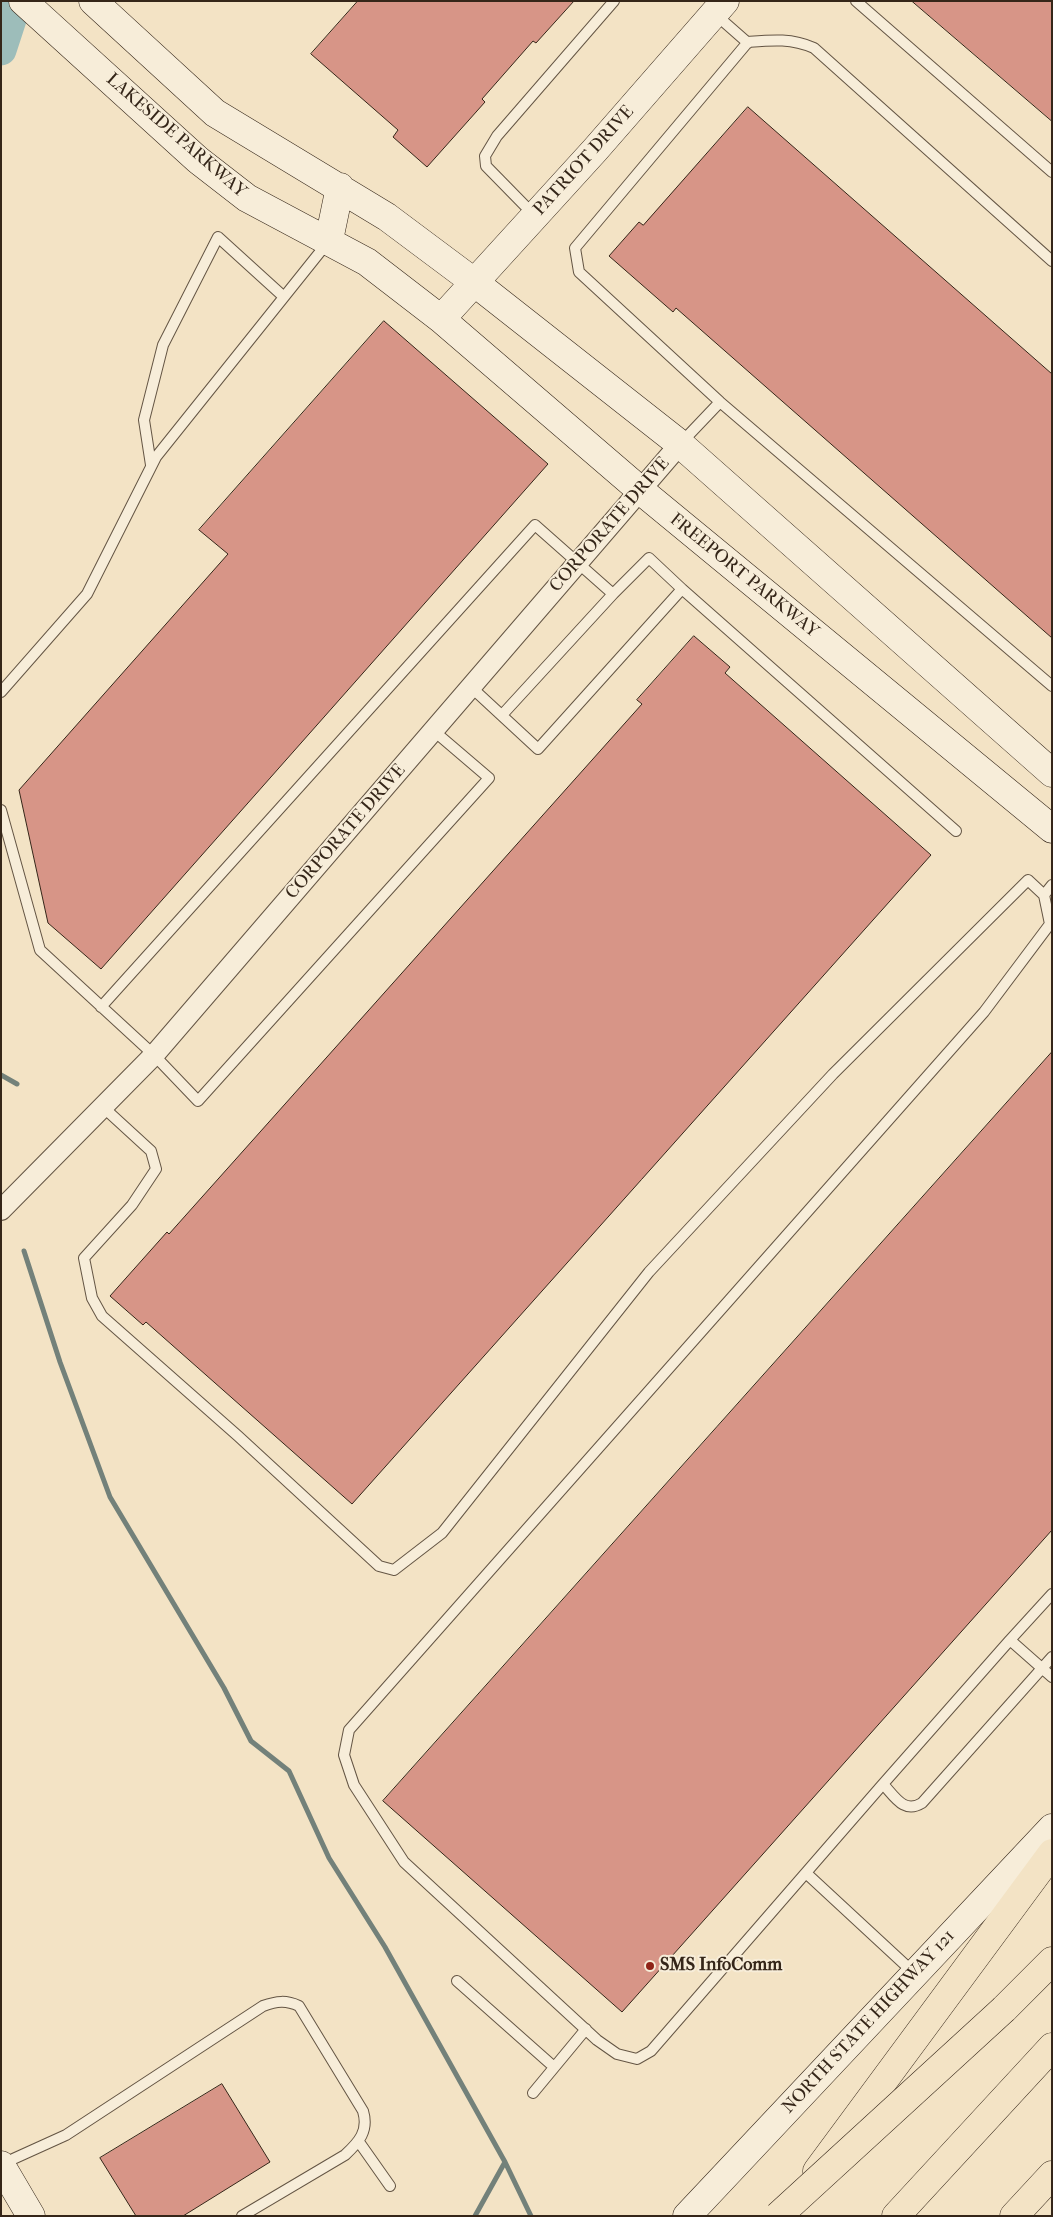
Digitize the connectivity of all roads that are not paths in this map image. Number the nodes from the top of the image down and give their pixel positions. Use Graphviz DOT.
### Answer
graph roads {
  1 [pos="23,1"];
  2 [pos="94,1"];
  3 [pos="614,1"];
  4 [pos="856,1"];
  5 [pos="719,7"];
  6 [pos="748,42"];
  7 [pos="1052,172"];
  8 [pos="340,187"];
  9 [pos="535,215"];
  10 [pos="329,240"];
  11 [pos="1052,261"];
  12 [pos="474,282"];
  13 [pos="284,297"];
  14 [pos="441,319"];
  15 [pos="720,402"];
  16 [pos="680,444"];
  17 [pos="152,465"];
  18 [pos="640,490"];
  19 [pos="577,563"];
  20 [pos="682,589"];
  21 [pos="614,594"];
  22 [pos="1052,686"];
  23 [pos="471,687"];
  24 [pos="1,692"];
  25 [pos="502,715"];
  26 [pos="434,731"];
  27 [pos="1052,773"];
  28 [pos="1,810"];
  29 [pos="1052,829"];
  30 [pos="956,831"];
  31 [pos="1052,885"];
  32 [pos="1044,895"];
  33 [pos="1051,925"];
  34 [pos="101,1006"];
  35 [pos="154,1055"];
  36 [pos="103,1107"];
  37 [pos="1,1209"];
  38 [pos="1052,1594"];
  39 [pos="1010,1640"];
  40 [pos="1052,1657"];
  41 [pos="1042,1668"];
  42 [pos="1052,1677"];
  43 [pos="883,1784"];
  44 [pos="1052,1828"];
  45 [pos="1052,1853"];
  46 [pos="806,1873"];
  47 [pos="1052,1961"];
  48 [pos="915,1974"];
  49 [pos="457,1981"];
  50 [pos="586,2029"];
  51 [pos="1052,2047"];
  52 [pos="554,2067"];
  53 [pos="533,2093"];
  54 [pos="360,2142"];
  55 [pos="1,2165"];
  56 [pos="1052,2175"];
  57 [pos="390,2186"];
  58 [pos="31,2216"];
  59 [pos="242,2216"];
  60 [pos="687,2216"];
  61 [pos="778,2216"];
  62 [pos="784,2216"];
  63 [pos="896,2216"];
  64 [pos="1014,2216"];
  1 -- 10 [label="main road, LAKESIDE PARKWAY"];
  2 -- 8 [label="main road"];
  3 -- 9 [label="lane"];
  4 -- 7 [label="lane"];
  5 -- 6 [label="lane"];
  5 -- 9 [label="main road, PATRIOT DRIVE"];
  6 -- 11 [label="lane"];
  6 -- 15 [label="lane"];
  8 -- 10 [label="main road"];
  8 -- 12 [label="main road"];
  9 -- 12 [label="main road, PATRIOT DRIVE"];
  10 -- 13 [label="lane"];
  10 -- 14 [label="main road, LAKESIDE PARKWAY"];
  12 -- 14 [label="main road, PATRIOT DRIVE"];
  12 -- 16 [label="main road"];
  13 -- 17 [label="lane"];
  13 -- 17 [label="lane"];
  14 -- 18 [label="main road, FREEPORT PARKWAY"];
  15 -- 16 [label="lane"];
  15 -- 22 [label="lane"];
  16 -- 18 [label="street, CORPORATE DRIVE"];
  16 -- 27 [label="main road"];
  17 -- 24 [label="lane"];
  18 -- 19 [label="street, CORPORATE DRIVE"];
  18 -- 29 [label="main road, FREEPORT PARKWAY"];
  19 -- 21 [label="lane"];
  19 -- 23 [label="street, CORPORATE DRIVE"];
  19 -- 34 [label="lane"];
  20 -- 21 [label="lane"];
  20 -- 25 [label="lane"];
  20 -- 30 [label="lane"];
  21 -- 25 [label="lane"];
  23 -- 25 [label="lane"];
  23 -- 26 [label="street, CORPORATE DRIVE"];
  26 -- 35 [label="street, CORPORATE DRIVE"];
  26 -- 35 [label="lane"];
  28 -- 34 [label="lane"];
  31 -- 32 [label="lane"];
  32 -- 33 [label="lane"];
  32 -- 36 [label="lane"];
  33 -- 50 [label="lane"];
  34 -- 35 [label="lane"];
  35 -- 36 [label="street, CORPORATE DRIVE"];
  36 -- 37 [label="street, CORPORATE DRIVE"];
  38 -- 39 [label="lane"];
  39 -- 41 [label="lane"];
  39 -- 43 [label="lane"];
  40 -- 41 [label="lane"];
  41 -- 42 [label="lane"];
  41 -- 43 [label="lane"];
  43 -- 46 [label="lane"];
  44 -- 48 [label="main road, NORTH STATE HIGHWAY 121"];
  45 -- 62 [label="highway"];
  46 -- 48 [label="lane"];
  46 -- 50 [label="lane"];
  47 -- 61 [label="highway, bridge"];
  48 -- 60 [label="main road, NORTH STATE HIGHWAY 121"];
  49 -- 52 [label="lane"];
  50 -- 52 [label="lane"];
  51 -- 63 [label="highway"];
  52 -- 53 [label="lane"];
  54 -- 55 [label="lane"];
  54 -- 57 [label="lane"];
  54 -- 59 [label="lane"];
  55 -- 58 [label="main road"];
  56 -- 64 [label="highway"];
}
